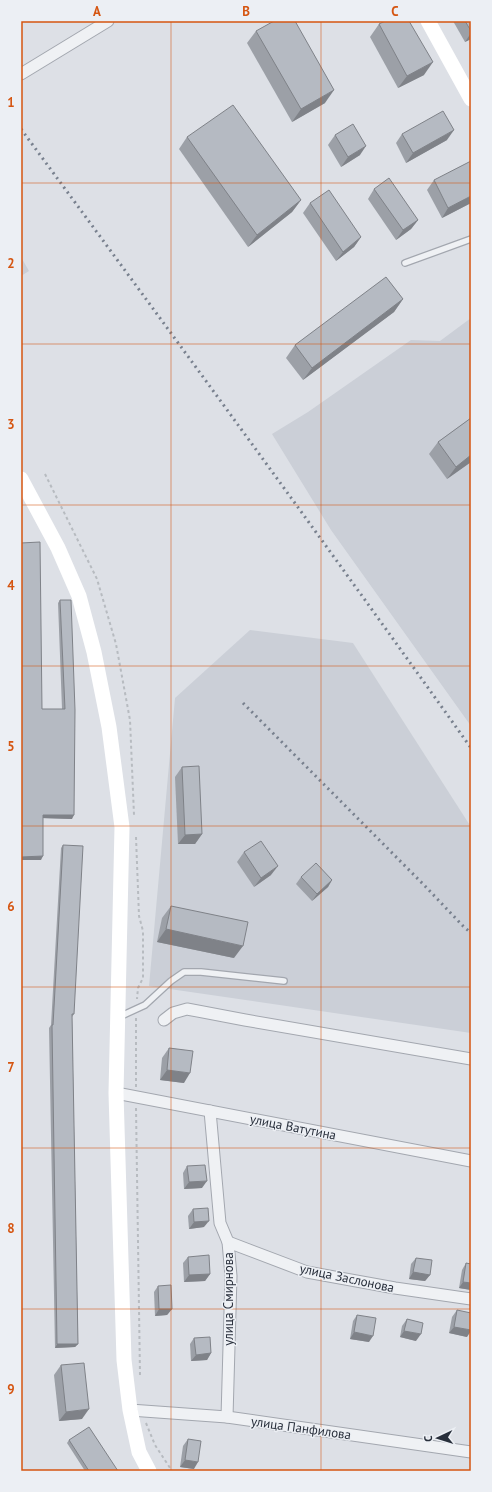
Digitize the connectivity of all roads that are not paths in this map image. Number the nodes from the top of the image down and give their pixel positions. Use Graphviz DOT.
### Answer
graph roads {
  1 [pos="108,21"];
  2 [pos="428,21"];
  3 [pos="21,74"];
  4 [pos="471,99"];
  5 [pos="471,239"];
  6 [pos="405,262"];
  7 [pos="21,479"];
  8 [pos="284,981"];
  9 [pos="117,1018"];
  10 [pos="164,1020"];
  11 [pos="471,1060"];
  12 [pos="116,1093"];
  13 [pos="210,1111"];
  14 [pos="471,1161"];
  15 [pos="228,1242"];
  16 [pos="471,1299"];
  17 [pos="130,1410"];
  18 [pos="227,1417"];
  19 [pos="471,1452"];
  20 [pos="149,1471"];
  1 -- 3 [label="street"];
  2 -- 4 [label="street"];
  5 -- 6 [label="lane"];
  7 -- 9 [label="street"];
  8 -- 9 [label="lane"];
  9 -- 12 [label="street"];
  10 -- 11 [label="street"];
  12 -- 13 [label="street, улица Ватутина"];
  12 -- 17 [label="street"];
  13 -- 14 [label="street, улица Ватутина"];
  13 -- 15 [label="street, улица Смирнова"];
  15 -- 16 [label="street, улица Заслонова"];
  15 -- 18 [label="street, улица Смирнова"];
  17 -- 18 [label="street, улица Панфилова"];
  17 -- 20 [label="street"];
  18 -- 19 [label="street, улица Панфилова"];
}
